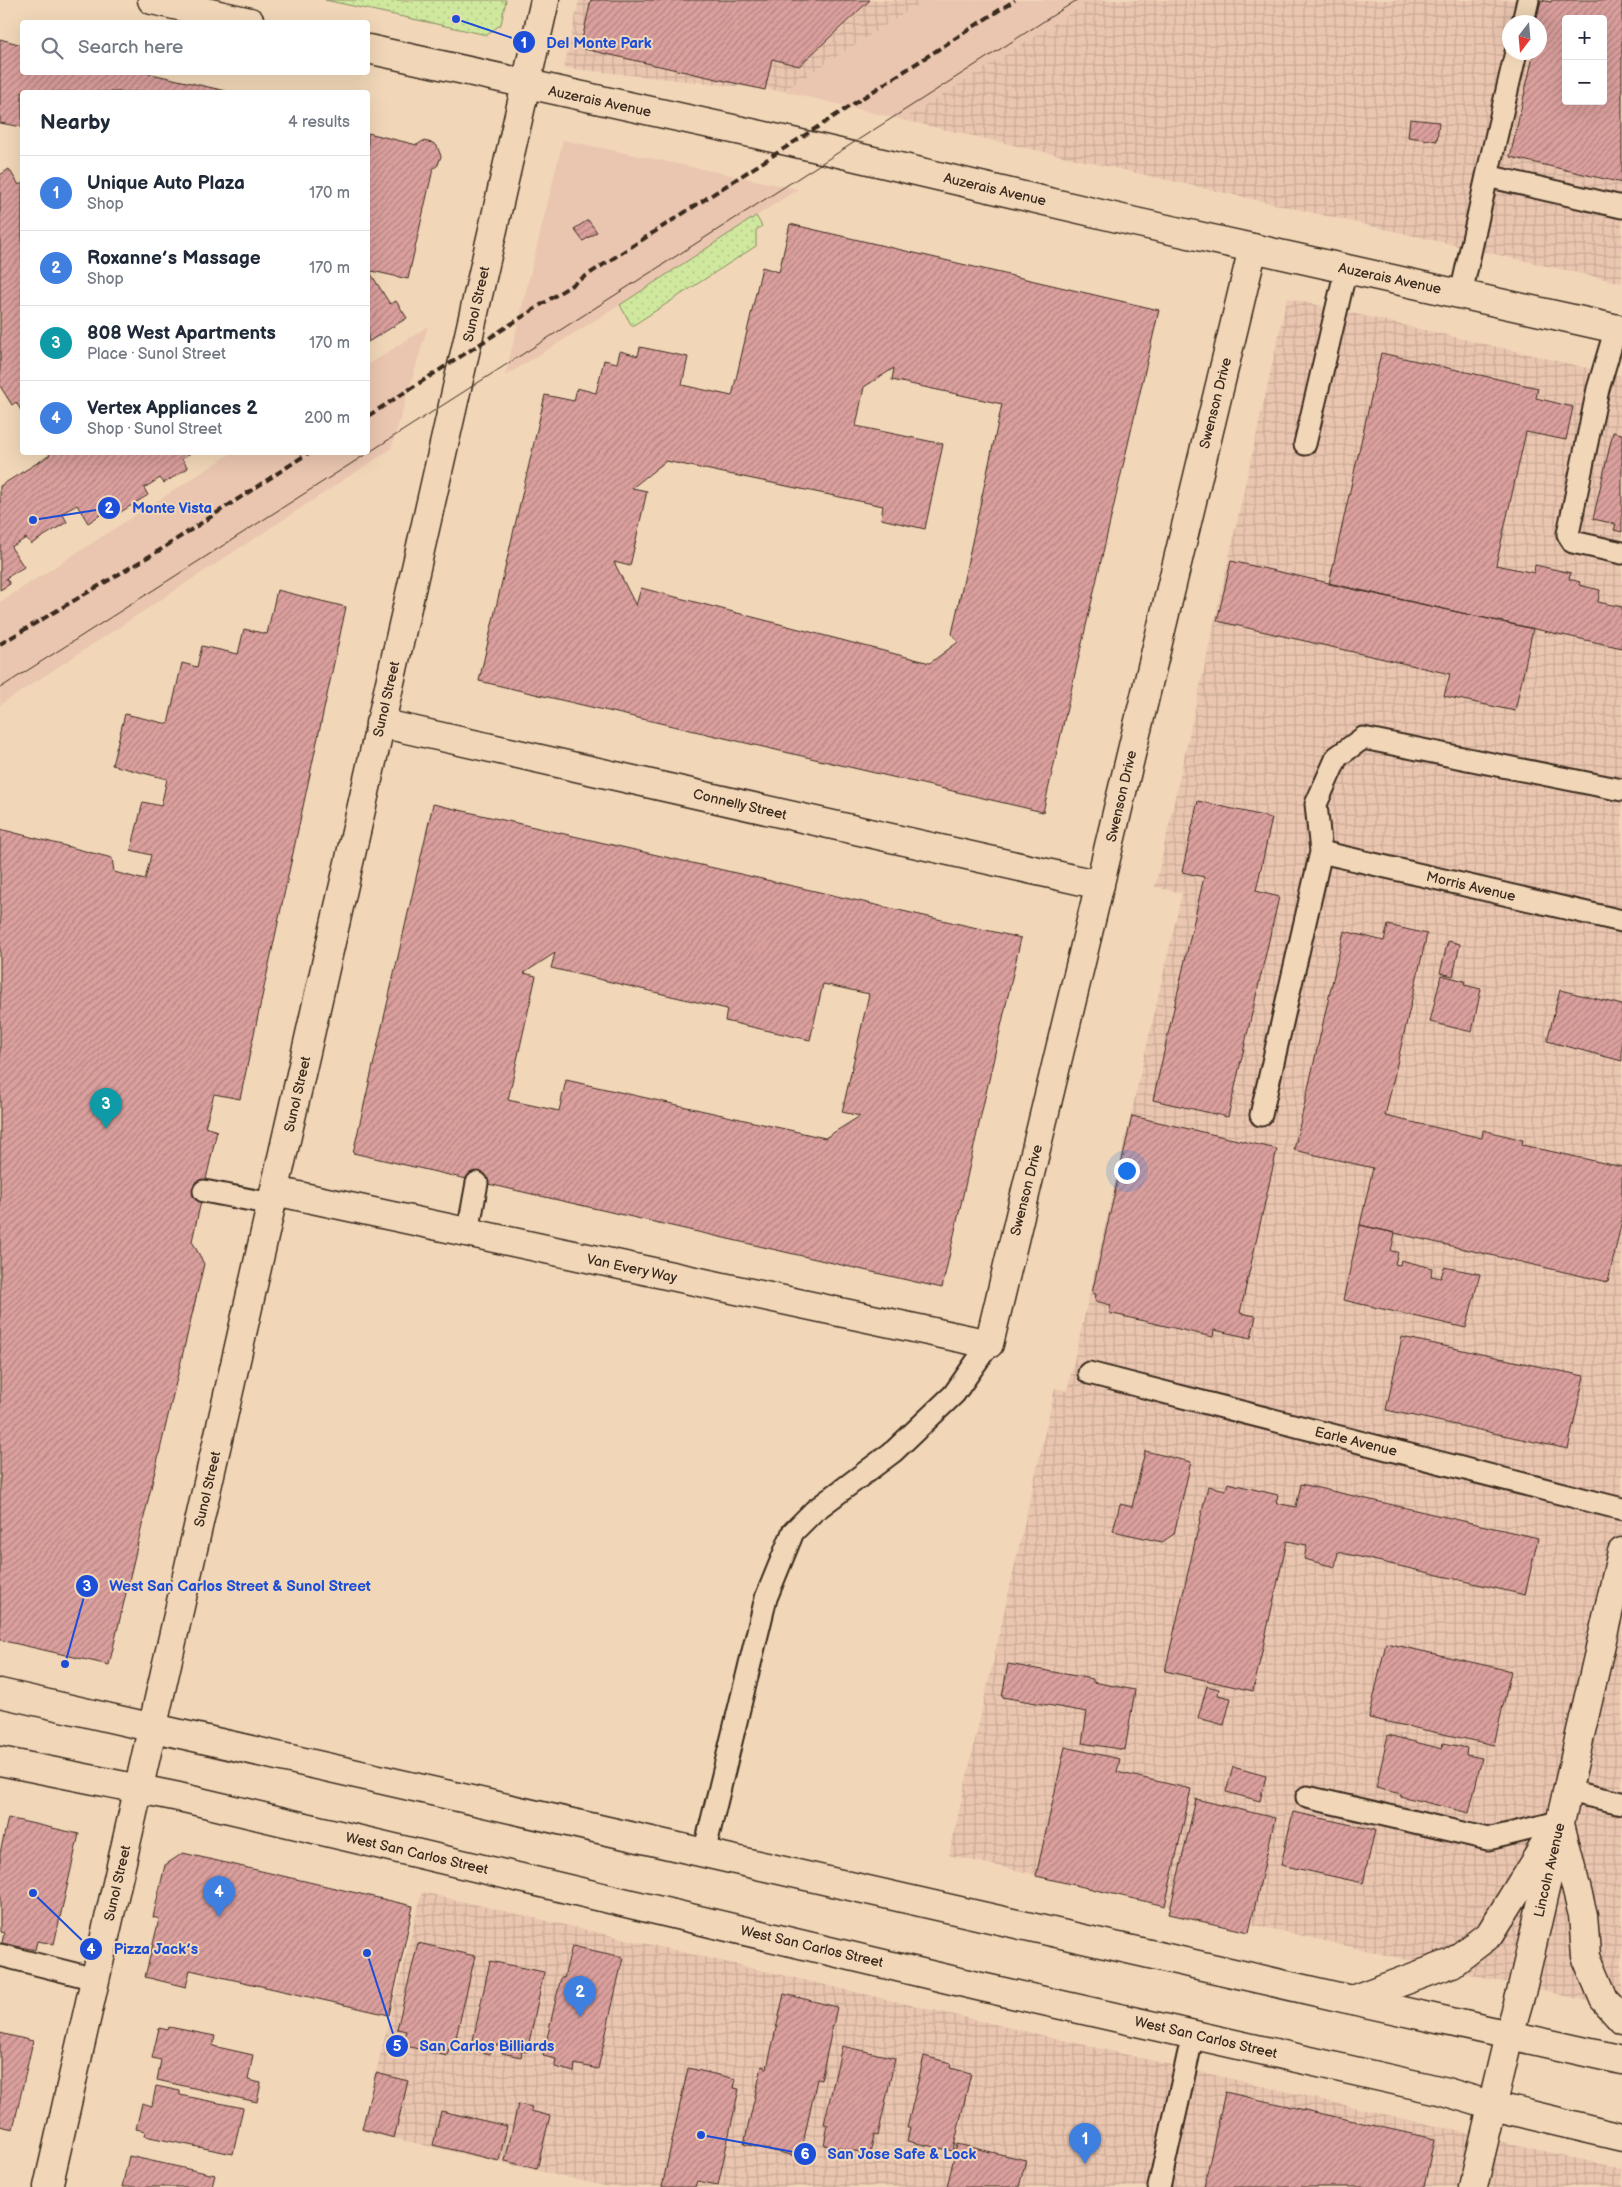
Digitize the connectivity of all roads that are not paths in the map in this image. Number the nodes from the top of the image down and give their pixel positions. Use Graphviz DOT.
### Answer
graph roads {
  1 [pos="152,0"];
  2 [pos="545,0"];
  3 [pos="1528,0"];
  4 [pos="1525,15"];
  5 [pos="241,20"];
  6 [pos="370,49"];
  7 [pos="1514,60"];
  8 [pos="526,84"];
  9 [pos="1487,176"];
  10 [pos="1622,207"];
  11 [pos="1254,248"];
  12 [pos="1346,269"];
  13 [pos="1461,294"];
  14 [pos="1619,329"];
  15 [pos="1305,444"];
  16 [pos="1622,553"];
  17 [pos="380,723"];
  18 [pos="1622,790"];
  19 [pos="1321,852"];
  20 [pos="1100,885"];
  21 [pos="1622,921"];
  22 [pos="1260,1115"];
  23 [pos="477,1183"];
  24 [pos="204,1191"];
  25 [pos="273,1197"];
  26 [pos="468,1232"];
  27 [pos="988,1344"];
  28 [pos="1089,1373"];
  29 [pos="1622,1509"];
  30 [pos="1622,1552"];
  31 [pos="0,1693"];
  32 [pos="153,1727"];
  33 [pos="0,1761"];
  34 [pos="138,1789"];
  35 [pos="1567,1791"];
  36 [pos="1307,1797"];
  37 [pos="1622,1803"];
  38 [pos="1559,1822"];
  39 [pos="704,1853"];
  40 [pos="0,1955"];
  41 [pos="96,1979"];
  42 [pos="1352,2000"];
  43 [pos="1622,2019"];
  44 [pos="1193,2034"];
  45 [pos="1509,2035"];
  46 [pos="1622,2060"];
  47 [pos="1494,2106"];
  48 [pos="1622,2137"];
  49 [pos="48,2187"];
  50 [pos="1159,2187"];
  51 [pos="1473,2187"];
  1 -- 5 [label="street"];
  2 -- 8 [label="street, Sunol Street"];
  3 -- 4 [label="lane"];
  6 -- 8 [label="street, Auzerais Avenue"];
  7 -- 9 [label="lane"];
  8 -- 11 [label="street, Auzerais Avenue"];
  8 -- 17 [label="street, Sunol Street"];
  9 -- 10 [label="lane"];
  9 -- 13 [label="lane"];
  11 -- 12 [label="street, Auzerais Avenue"];
  11 -- 20 [label="street, Swenson Drive"];
  12 -- 13 [label="street, Auzerais Avenue"];
  12 -- 15 [label="lane"];
  13 -- 14 [label="street, Auzerais Avenue"];
  14 -- 16 [label="lane"];
  17 -- 20 [label="street, Connelly Street"];
  17 -- 25 [label="street, Sunol Street"];
  18 -- 19 [label="lane"];
  19 -- 21 [label="lane, Morris Avenue"];
  19 -- 22 [label="lane"];
  20 -- 27 [label="street, Swenson Drive"];
  23 -- 26 [label="lane"];
  24 -- 25 [label="lane"];
  25 -- 26 [label="street, Van Every Way"];
  25 -- 32 [label="street, Sunol Street"];
  26 -- 27 [label="street, Van Every Way"];
  27 -- 39 [label="lane"];
  28 -- 29 [label="lane, Earle Avenue"];
  30 -- 35 [label="street, Lincoln Avenue"];
  31 -- 32 [label="street"];
  32 -- 34 [label="street, Sunol Street"];
  32 -- 39 [label="street"];
  33 -- 34 [label="street, West San Carlos Street"];
  34 -- 41 [label="street, Sunol Street"];
  34 -- 44 [label="street, West San Carlos Street"];
  35 -- 37 [label="lane"];
  35 -- 38 [label="street, Lincoln Avenue"];
  36 -- 38 [label="lane"];
  38 -- 42 [label="street"];
  38 -- 43 [label="street"];
  38 -- 45 [label="street, Lincoln Avenue"];
  39 -- 42 [label="street"];
  40 -- 41 [label="lane"];
  41 -- 49 [label="street, Sunol Street"];
  42 -- 45 [label="street"];
  44 -- 47 [label="street, West San Carlos Street"];
  44 -- 50 [label="lane"];
  45 -- 46 [label="street"];
  45 -- 47 [label="street, Lincoln Avenue"];
  47 -- 48 [label="street, West San Carlos Street"];
  47 -- 51 [label="street, Lincoln Avenue"];
}
